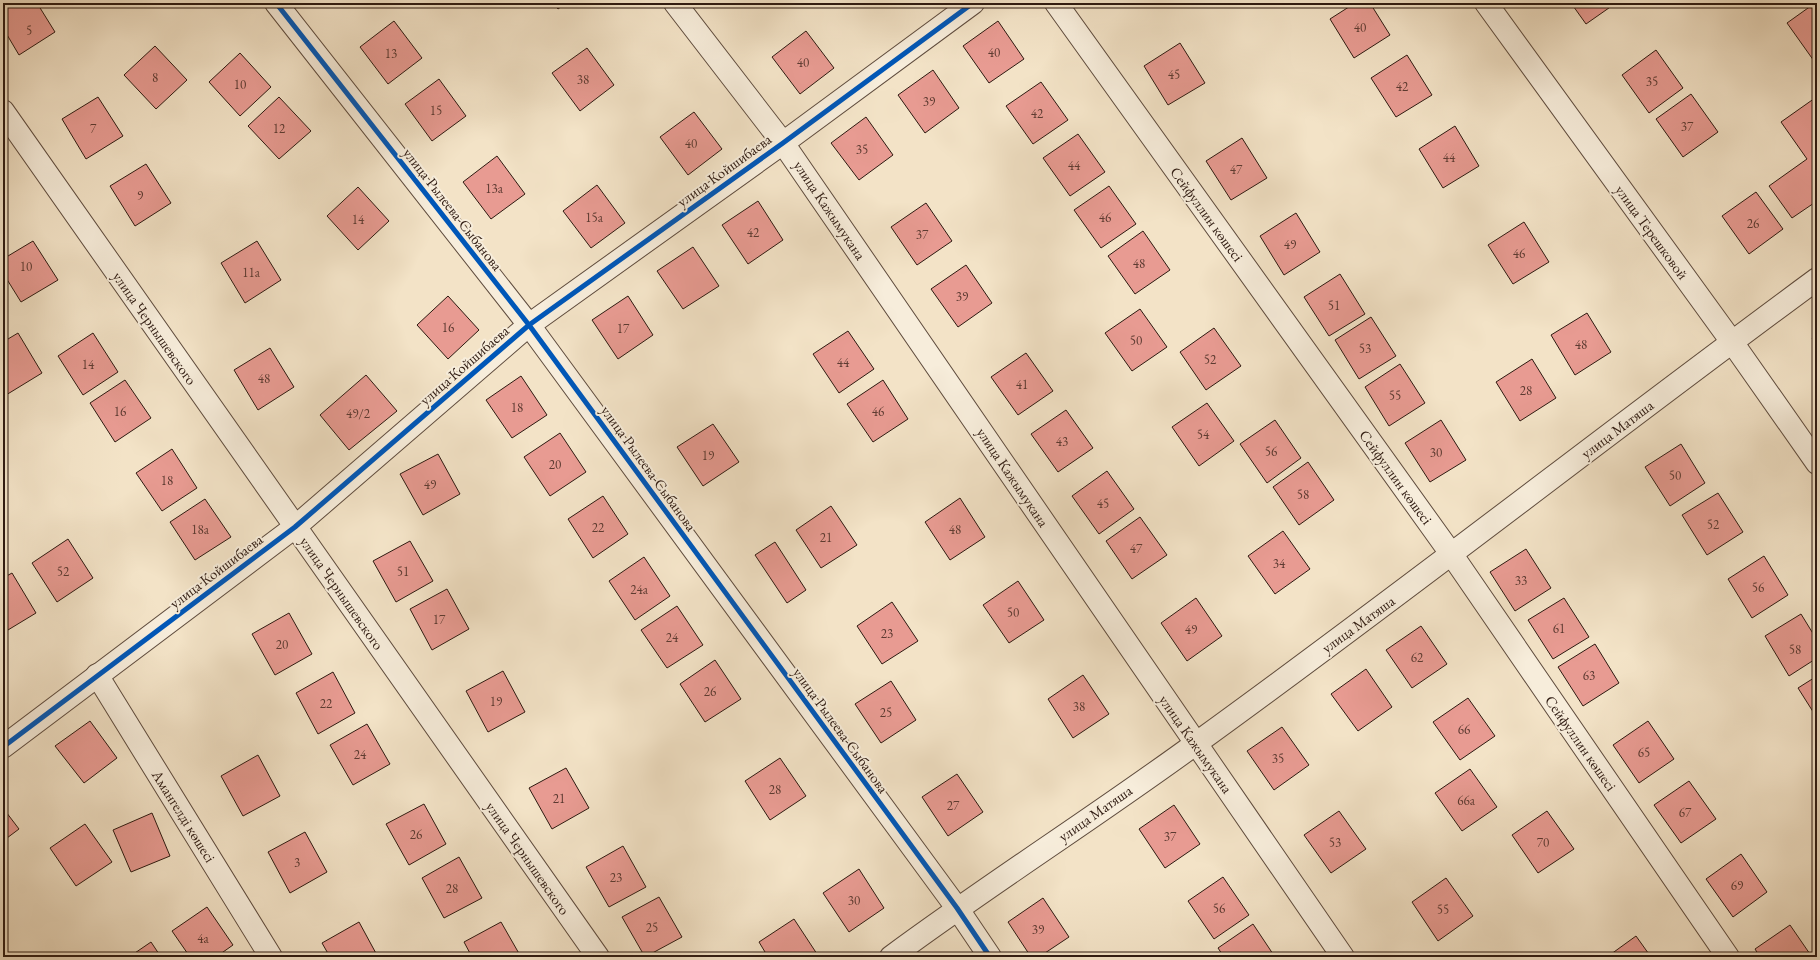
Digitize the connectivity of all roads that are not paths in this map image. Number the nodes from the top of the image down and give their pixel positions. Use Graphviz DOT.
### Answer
graph roads {
  1 [pos="276,3"];
  2 [pos="675,3"];
  3 [pos="973,3"];
  4 [pos="1056,3"];
  5 [pos="1486,3"];
  6 [pos="3,111"];
  7 [pos="783,143"];
  8 [pos="1817,279"];
  9 [pos="529,325"];
  10 [pos="1732,342"];
  11 [pos="1817,463"];
  12 [pos="295,527"];
  13 [pos="1452,555"];
  14 [pos="97,675"];
  15 [pos="1196,744"];
  16 [pos="3,746"];
  17 [pos="957,908"];
  18 [pos="271,957"];
  19 [pos="598,957"];
  20 [pos="891,957"];
  21 [pos="990,957"];
  22 [pos="1343,957"];
  23 [pos="1728,957"];
  1 -- 9 [label="street, улица Рылеева-Сыбанова"];
  2 -- 7 [label="street, улица Кажымукана"];
  3 -- 7 [label="street, улица Койшибаева"];
  4 -- 13 [label="street, Сейфуллин көшесі"];
  5 -- 10 [label="street, улица Терешковой"];
  6 -- 12 [label="street, улица Чернышевского"];
  7 -- 9 [label="street, улица Койшибаева"];
  7 -- 15 [label="street, улица Кажымукана"];
  8 -- 10 [label="street, улица Матяша"];
  9 -- 12 [label="street, улица Койшибаева"];
  9 -- 17 [label="street, улица Рылеева-Сыбанова"];
  10 -- 11 [label="street, улица Терешковой"];
  10 -- 13 [label="street, улица Матяша"];
  12 -- 14 [label="street, улица Койшибаева"];
  12 -- 19 [label="street, улица Чернышевского"];
  13 -- 15 [label="street, улица Матяша"];
  13 -- 23 [label="street, Сейфуллин көшесі"];
  14 -- 16 [label="street, улица Койшибаева"];
  14 -- 18 [label="street, Амангелді көшесі"];
  15 -- 17 [label="street, улица Матяша"];
  15 -- 22 [label="street, улица Кажымукана"];
  17 -- 20 [label="street, улица Матяша"];
  17 -- 21 [label="street, улица Рылеева-Сыбанова"];
}
